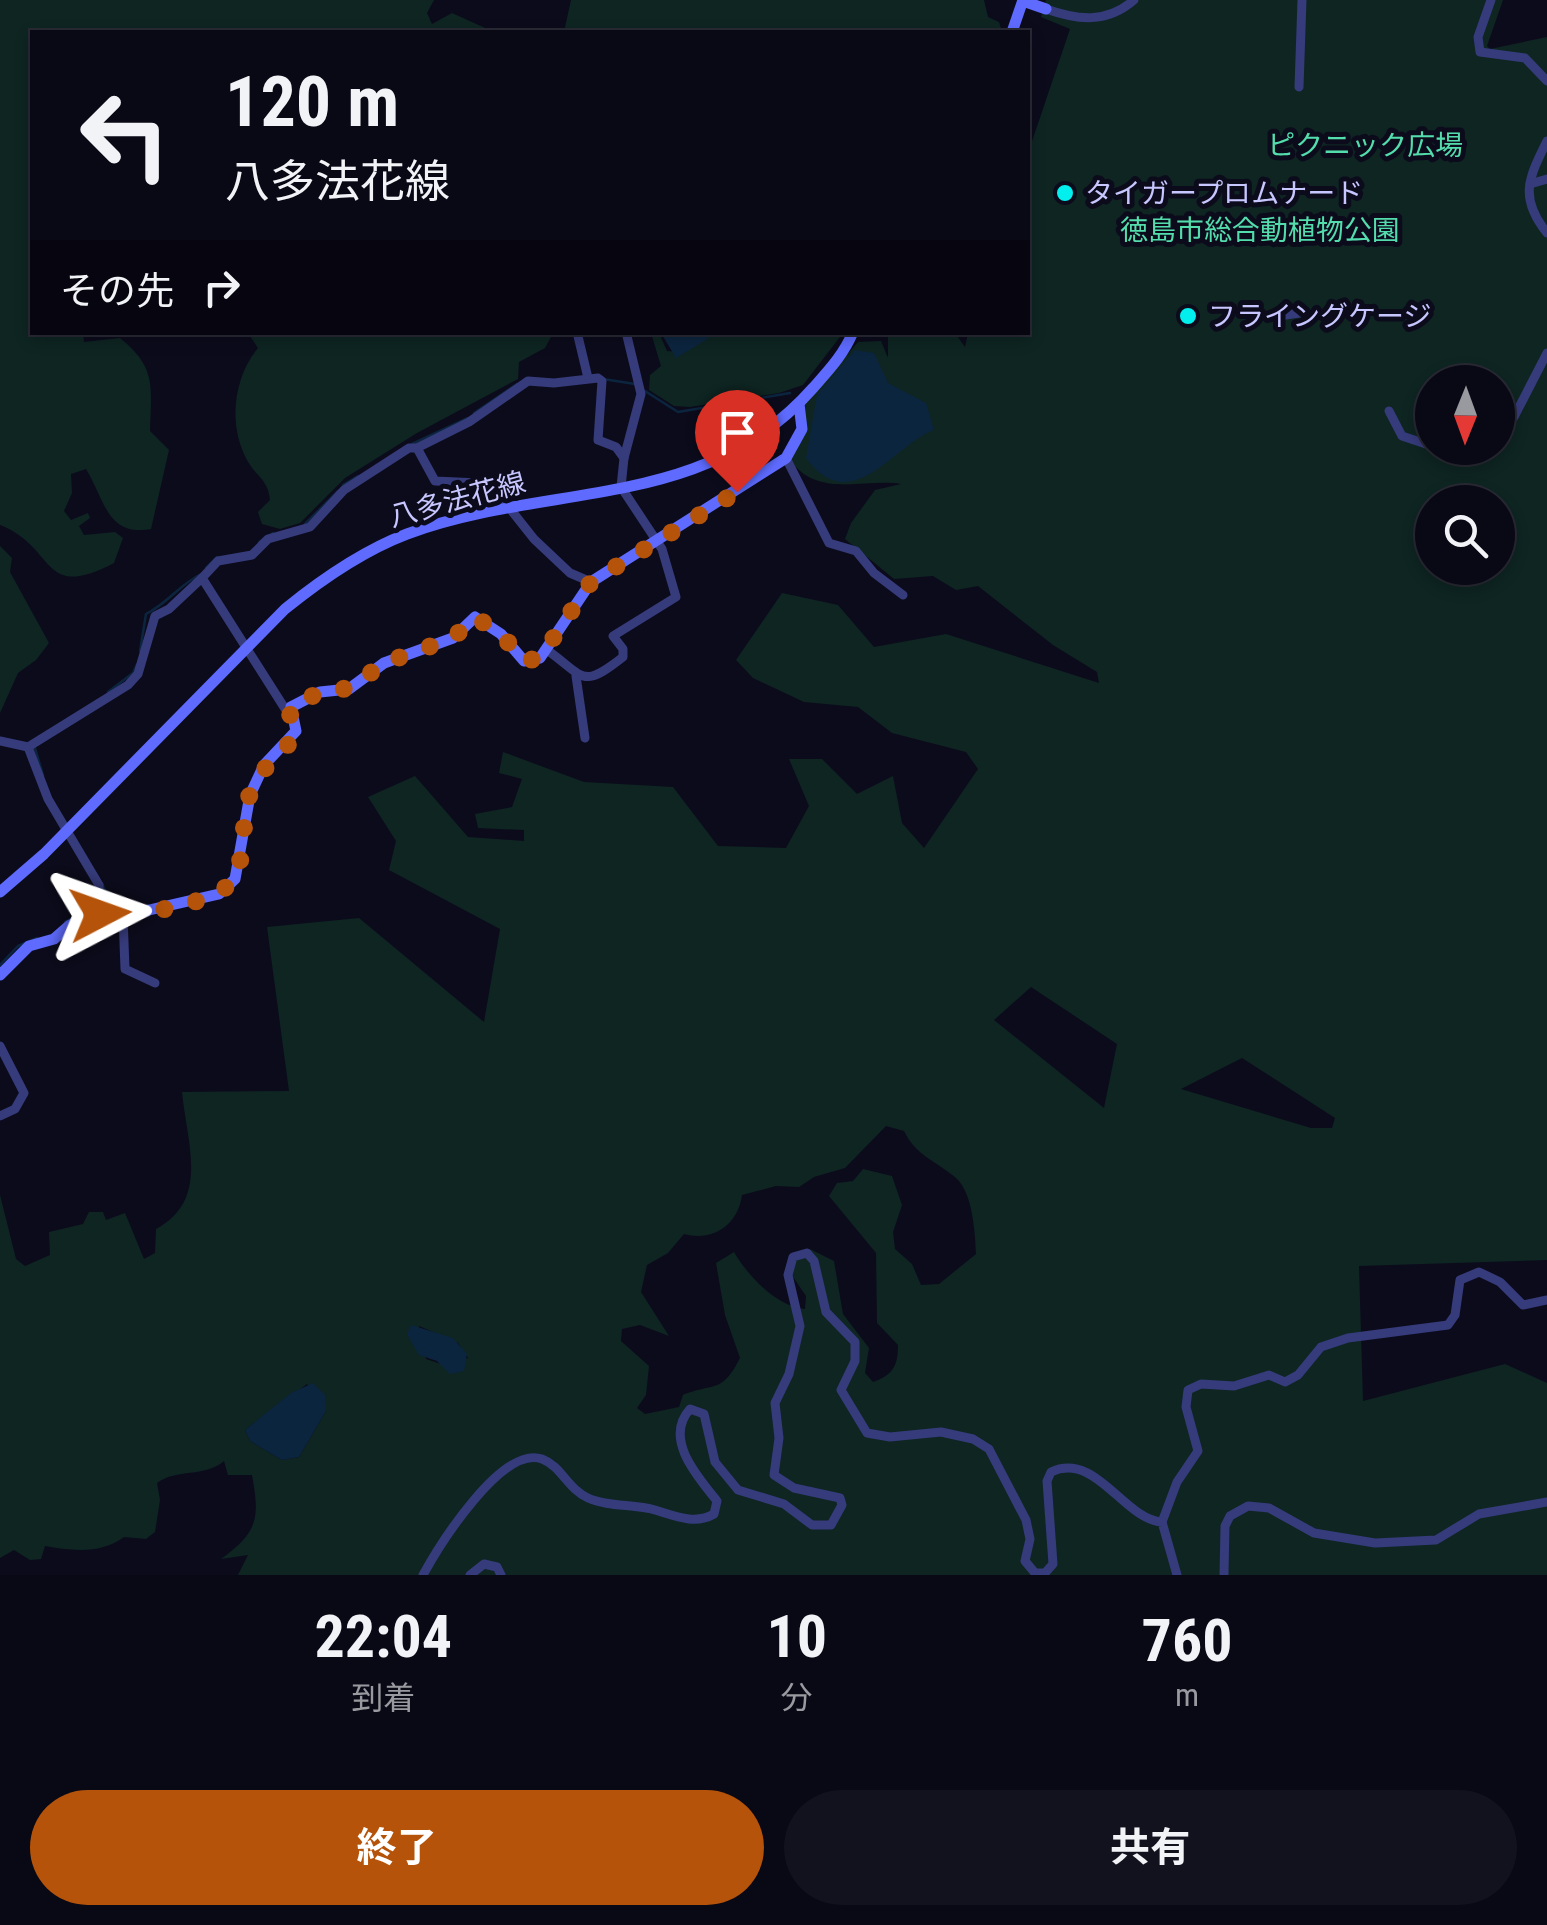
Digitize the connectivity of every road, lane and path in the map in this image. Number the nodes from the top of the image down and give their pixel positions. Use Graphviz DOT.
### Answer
graph roads {
  1 [pos="1023,0"];
  2 [pos="1134,0"];
  3 [pos="1302,0"];
  4 [pos="1491,0"];
  5 [pos="1046,9"];
  6 [pos="1013,30"];
  7 [pos="1547,81"];
  8 [pos="1300,87"];
  9 [pos="1547,142"];
  10 [pos="1547,179"];
  11 [pos="1530,184"];
  12 [pos="1547,233"];
  13 [pos="1306,312"];
  14 [pos="1272,317"];
  15 [pos="578,335"];
  16 [pos="627,335"];
  17 [pos="852,335"];
  18 [pos="1547,354"];
  19 [pos="588,378"];
  20 [pos="799,404"];
  21 [pos="1389,410"];
  22 [pos="1515,415"];
  23 [pos="1415,440"];
  24 [pos="417,448"];
  25 [pos="624,458"];
  26 [pos="786,458"];
  27 [pos="620,487"];
  28 [pos="510,507"];
  29 [pos="658,541"];
  30 [pos="202,578"];
  31 [pos="591,582"];
  32 [pos="903,595"];
  33 [pos="245,648"];
  34 [pos="547,650"];
  35 [pos="576,676"];
  36 [pos="289,715"];
  37 [pos="586,738"];
  38 [pos="0,741"];
  39 [pos="28,747"];
  40 [pos="66,832"];
  41 [pos="0,892"];
  42 [pos="100,914"];
  43 [pos="122,916"];
  44 [pos="0,974"];
  45 [pos="155,984"];
  46 [pos="0,1046"];
  47 [pos="0,1116"];
  48 [pos="1547,1300"];
  49 [pos="1547,1502"];
  50 [pos="1162,1522"];
  51 [pos="423,1575"];
  52 [pos="470,1575"];
  53 [pos="501,1575"];
  54 [pos="1177,1575"];
  55 [pos="1224,1575"];
  1 -- 5 [label="main road"];
  1 -- 6 [label="main road"];
  2 -- 5 [label="street"];
  3 -- 8 [label="street"];
  4 -- 7 [label="street"];
  9 -- 11 [label="street"];
  10 -- 11 [label="street"];
  11 -- 12 [label="street"];
  13 -- 14 [label="street"];
  15 -- 19 [label="street"];
  16 -- 25 [label="street"];
  17 -- 20 [label="main road, 八多法花線"];
  18 -- 22 [label="street"];
  19 -- 24 [label="street"];
  19 -- 25 [label="street"];
  20 -- 26 [label="main road, 八多法花線"];
  20 -- 27 [label="main road, 八多法花線"];
  21 -- 23 [label="street"];
  24 -- 28 [label="street"];
  24 -- 30 [label="street"];
  25 -- 27 [label="street"];
  26 -- 29 [label="main road"];
  26 -- 32 [label="street"];
  27 -- 28 [label="main road, 八多法花線"];
  27 -- 29 [label="street"];
  28 -- 31 [label="street"];
  28 -- 33 [label="main road, 八多法花線"];
  29 -- 31 [label="main road"];
  29 -- 35 [label="street"];
  30 -- 33 [label="street"];
  30 -- 39 [label="street"];
  31 -- 34 [label="main road"];
  33 -- 36 [label="street"];
  33 -- 40 [label="main road, 八多法花線"];
  34 -- 35 [label="street"];
  34 -- 36 [label="main road"];
  35 -- 37 [label="street"];
  36 -- 43 [label="main road"];
  38 -- 39 [label="street"];
  39 -- 40 [label="street"];
  40 -- 41 [label="main road, 八多法花線"];
  40 -- 42 [label="street"];
  42 -- 43 [label="main road"];
  42 -- 44 [label="main road"];
  43 -- 45 [label="street"];
  46 -- 47 [label="street"];
  48 -- 50 [label="street"];
  49 -- 55 [label="street"];
  50 -- 51 [label="street"];
  50 -- 54 [label="street"];
  52 -- 53 [label="street"];
}
